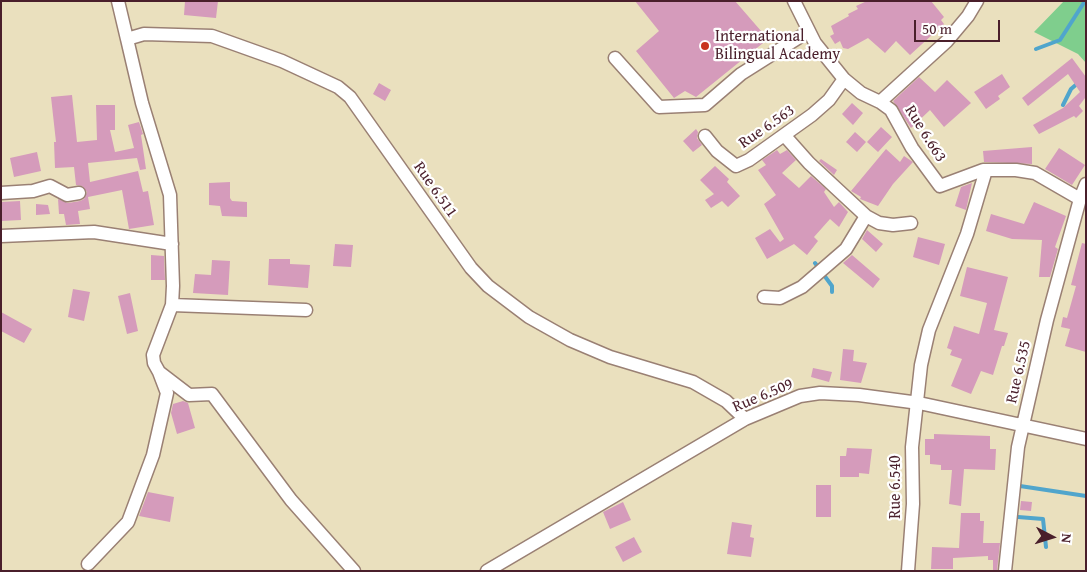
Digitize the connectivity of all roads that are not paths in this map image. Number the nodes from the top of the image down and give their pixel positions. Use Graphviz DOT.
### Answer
graph roads {
  1 [pos="118,1"];
  2 [pos="794,1"];
  3 [pos="977,1"];
  4 [pos="809,31"];
  5 [pos="127,39"];
  6 [pos="615,58"];
  7 [pos="844,79"];
  8 [pos="880,102"];
  9 [pos="705,136"];
  10 [pos="785,136"];
  11 [pos="986,170"];
  12 [pos="1086,184"];
  13 [pos="1,193"];
  14 [pos="79,194"];
  15 [pos="1080,199"];
  16 [pos="866,216"];
  17 [pos="910,223"];
  18 [pos="1,236"];
  19 [pos="172,244"];
  20 [pos="764,296"];
  21 [pos="172,305"];
  22 [pos="306,310"];
  23 [pos="159,372"];
  24 [pos="919,403"];
  25 [pos="745,419"];
  26 [pos="1022,425"];
  27 [pos="1086,439"];
  28 [pos="88,564"];
  29 [pos="354,571"];
  30 [pos="486,571"];
  31 [pos="908,571"];
  32 [pos="1006,571"];
  1 -- 5 [label="street"];
  2 -- 4 [label="street"];
  3 -- 8 [label="street"];
  4 -- 6 [label="street"];
  4 -- 7 [label="street"];
  5 -- 19 [label="street"];
  5 -- 25 [label="street, Rue 6.511"];
  7 -- 8 [label="street"];
  7 -- 10 [label="street, Rue 6.563"];
  8 -- 11 [label="street, Rue 6.663"];
  9 -- 10 [label="street, Rue 6.563"];
  10 -- 16 [label="street"];
  11 -- 15 [label="street, Rue 6.663"];
  11 -- 24 [label="street, Rue 6.540"];
  12 -- 15 [label="street, Rue 6.535"];
  13 -- 14 [label="street"];
  15 -- 26 [label="street, Rue 6.535"];
  16 -- 17 [label="street"];
  16 -- 20 [label="street"];
  18 -- 19 [label="street"];
  19 -- 21 [label="street"];
  21 -- 22 [label="street"];
  21 -- 23 [label="street"];
  23 -- 28 [label="street"];
  23 -- 29 [label="street"];
  24 -- 25 [label="street, Rue 6.509"];
  24 -- 26 [label="street, Rue 6.509"];
  24 -- 31 [label="street, Rue 6.540"];
  25 -- 30 [label="street, Rue 6.509"];
  26 -- 27 [label="street, Rue 6.509"];
  26 -- 32 [label="street, Rue 6.535"];
}
